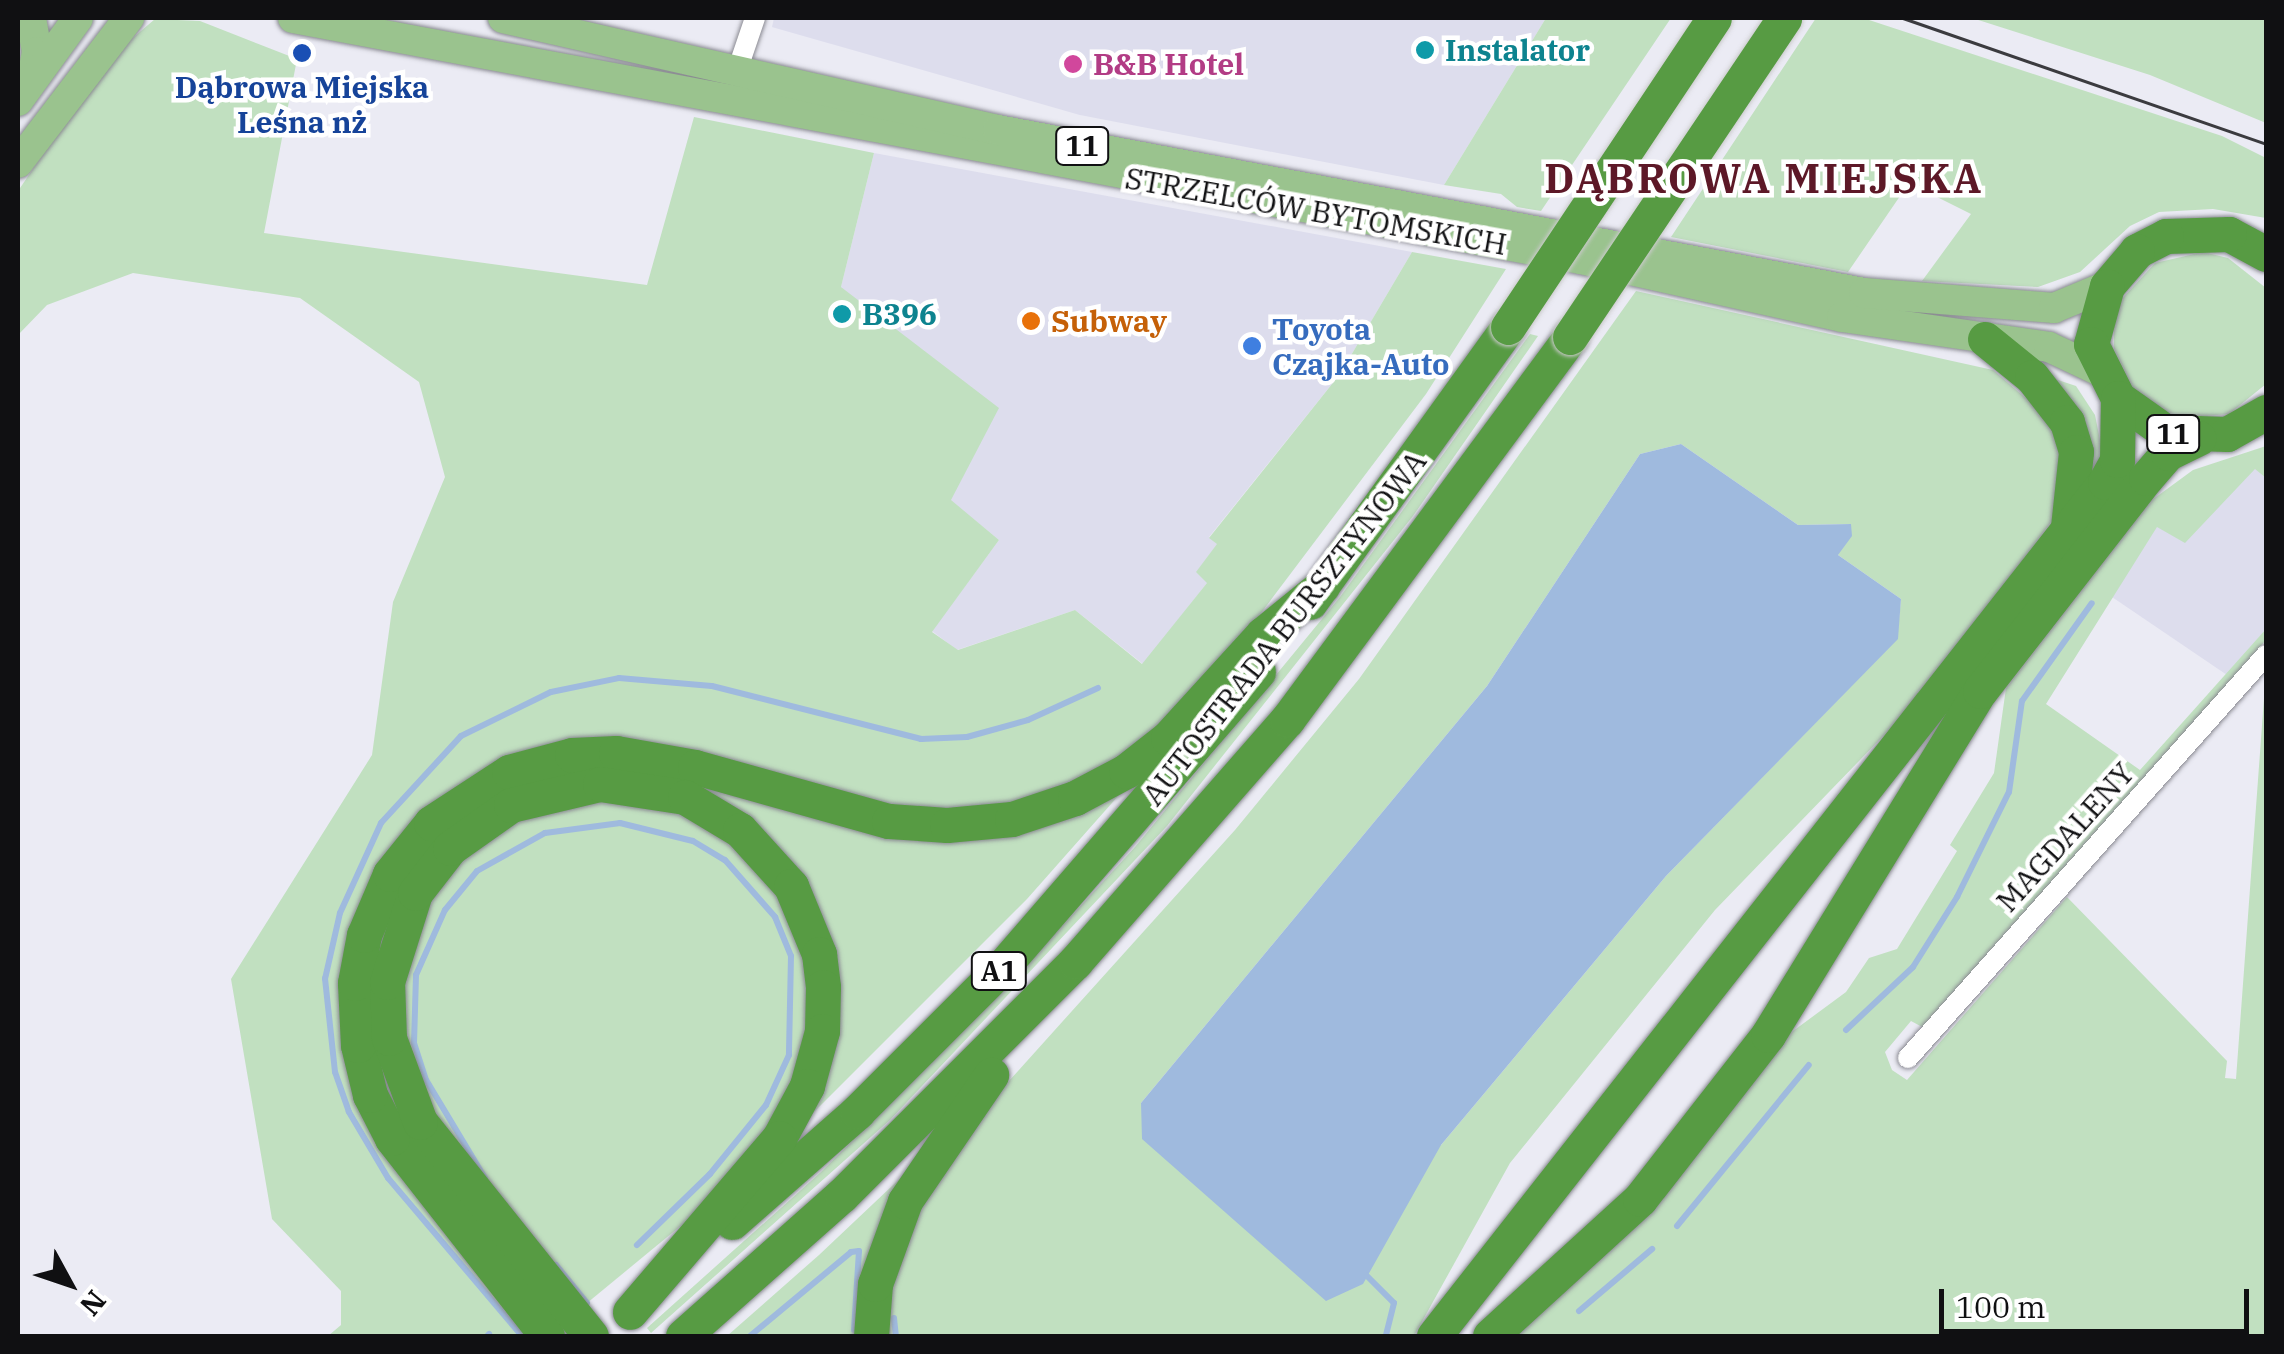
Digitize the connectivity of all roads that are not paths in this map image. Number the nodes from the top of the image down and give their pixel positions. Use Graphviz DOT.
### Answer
graph roads {
  1 [pos="31,18"];
  2 [pos="78,18"];
  3 [pos="104,18"];
  4 [pos="128,18"];
  5 [pos="292,18"];
  6 [pos="504,18"];
  7 [pos="755,18"];
  8 [pos="1714,18"];
  9 [pos="1784,18"];
  10 [pos="99,49"];
  11 [pos="738,68"];
  12 [pos="24,91"];
  13 [pos="18,163"];
  14 [pos="2266,254"];
  15 [pos="2107,286"];
  16 [pos="1986,339"];
  17 [pos="2109,385"];
  18 [pos="2266,412"];
  19 [pos="2200,438"];
  20 [pos="2068,531"];
  21 [pos="1322,586"];
  22 [pos="2266,655"];
  23 [pos="1075,962"];
  24 [pos="1908,1058"];
  25 [pos="630,1312"];
  26 [pos="547,1336"];
  27 [pos="591,1336"];
  28 [pos="600,1336"];
  29 [pos="683,1336"];
  30 [pos="871,1336"];
  31 [pos="1434,1336"];
  32 [pos="1490,1336"];
  1 -- 12 [label="main road"];
  2 -- 12 [label="main road"];
  3 -- 10 [label="main road"];
  4 -- 10 [label="main road"];
  5 -- 16 [label="main road, STRZELCÓW BYTOMSKICH / 11"];
  6 -- 11 [label="main road, STRZELCÓW BYTOMSKICH / 11"];
  7 -- 11 [label="street"];
  8 -- 21 [label="highway, AUTOSTRADA BURSZTYNOWA / A1, bridge"];
  9 -- 23 [label="highway, AUTOSTRADA BURSZTYNOWA / A1, bridge"];
  10 -- 13 [label="main road"];
  11 -- 15 [label="main road, STRZELCÓW BYTOMSKICH / 11"];
  14 -- 15 [label="highway, 11"];
  15 -- 17 [label="highway, 11"];
  16 -- 17 [label="main road, STRZELCÓW BYTOMSKICH / 11"];
  16 -- 20 [label="highway"];
  17 -- 19 [label="highway, 11"];
  17 -- 20 [label="highway"];
  18 -- 19 [label="highway, 11"];
  19 -- 32 [label="highway"];
  20 -- 31 [label="highway"];
  21 -- 25 [label="highway, AUTOSTRADA BURSZTYNOWA / A1"];
  21 -- 26 [label="highway"];
  22 -- 24 [label="street, MAGDALENY"];
  23 -- 29 [label="highway, AUTOSTRADA BURSZTYNOWA / A1"];
  23 -- 30 [label="highway"];
  25 -- 27 [label="highway"];
  25 -- 28 [label="highway, AUTOSTRADA BURSZTYNOWA / A1"];
}
